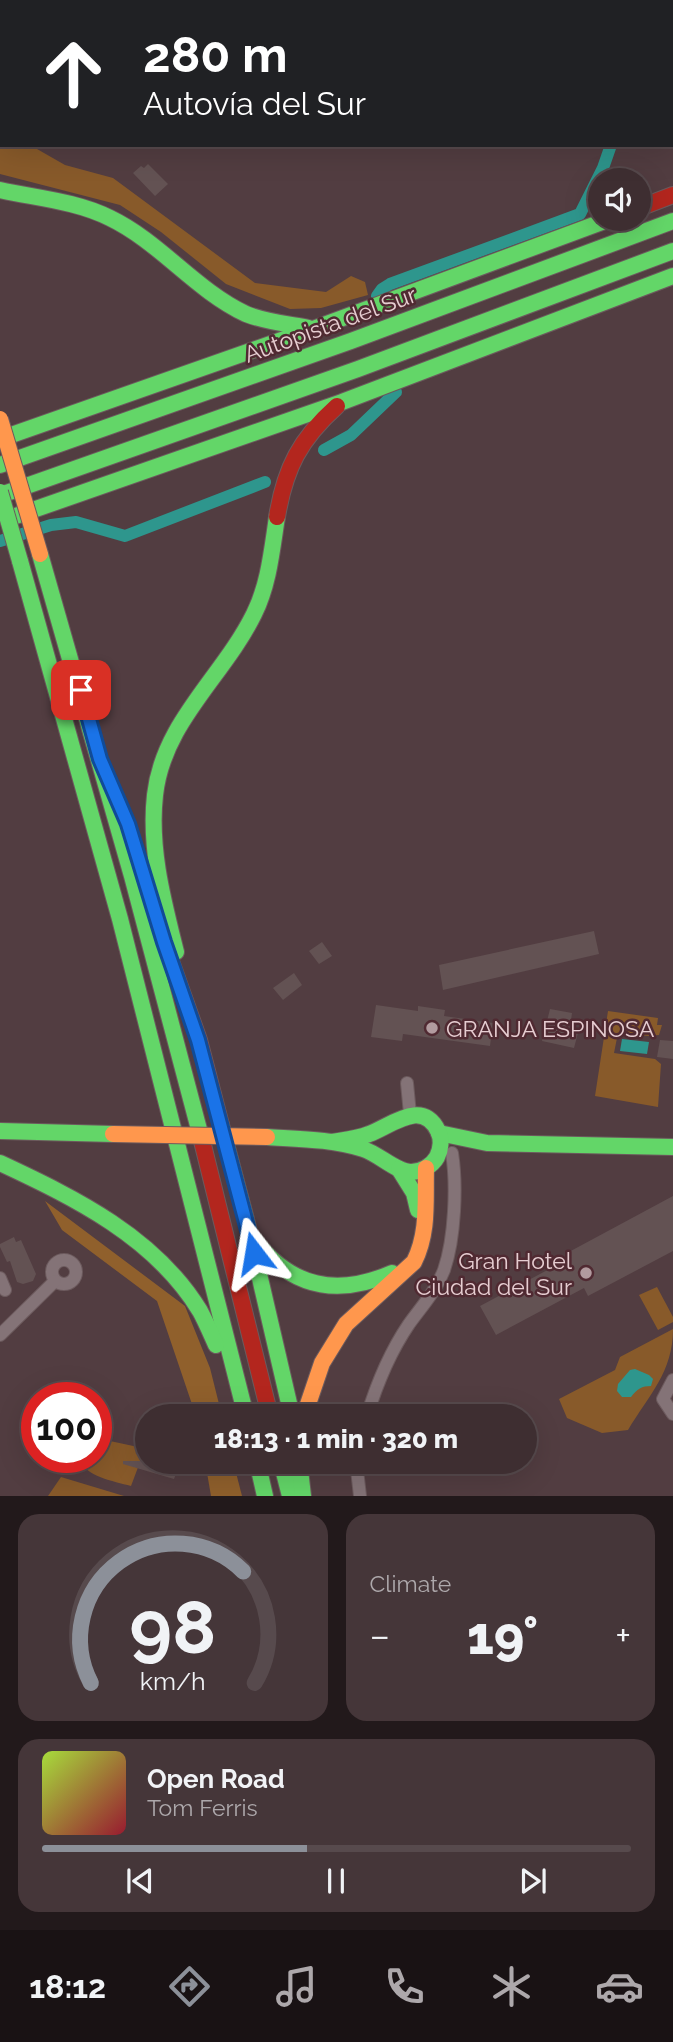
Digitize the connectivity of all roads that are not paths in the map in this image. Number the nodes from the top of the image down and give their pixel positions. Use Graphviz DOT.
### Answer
graph roads {
  1 [pos="0,190"];
  2 [pos="673,195"];
  3 [pos="651,203"];
  4 [pos="673,221"];
  5 [pos="588,227"];
  6 [pos="673,251"];
  7 [pos="673,276"];
  8 [pos="313,329"];
  9 [pos="342,402"];
  10 [pos="0,419"];
  11 [pos="0,439"];
  12 [pos="0,465"];
  13 [pos="0,494"];
  14 [pos="0,521"];
  15 [pos="100,759"];
  16 [pos="181,986"];
  17 [pos="407,1083"];
  18 [pos="410,1114"];
  19 [pos="391,1123"];
  20 [pos="0,1131"];
  21 [pos="439,1133"];
  22 [pos="332,1142"];
  23 [pos="487,1143"];
  24 [pos="673,1147"];
  25 [pos="452,1153"];
  26 [pos="0,1163"];
  27 [pos="393,1164"];
  28 [pos="430,1165"];
  29 [pos="249,1231"];
  30 [pos="55,1281"];
  31 [pos="0,1335"];
  32 [pos="673,1380"];
  33 [pos="232,1404"];
  34 [pos="243,1404"];
  35 [pos="267,1404"];
  36 [pos="289,1404"];
  37 [pos="308,1404"];
  38 [pos="371,1404"];
  39 [pos="673,1414"];
  40 [pos="260,1474"];
  41 [pos="284,1474"];
  42 [pos="300,1474"];
  43 [pos="357,1474"];
  44 [pos="265,1496"];
  45 [pos="290,1496"];
  46 [pos="303,1496"];
  47 [pos="360,1496"];
  1 -- 8 [label="main road"];
  2 -- 3 [label="main road"];
  4 -- 12 [label="main road, Autopista del Sur"];
  5 -- 8 [label="main road"];
  6 -- 13 [label="main road"];
  7 -- 9 [label="main road"];
  8 -- 11 [label="main road"];
  9 -- 14 [label="main road"];
  9 -- 16 [label="main road"];
  10 -- 15 [label="main road, bridge"];
  13 -- 34 [label="main road, bridge"];
  15 -- 16 [label="main road"];
  15 -- 35 [label="main road"];
  16 -- 29 [label="main road"];
  17 -- 18 [label="street"];
  18 -- 19 [label="main road"];
  18 -- 21 [label="main road"];
  19 -- 22 [label="main road"];
  19 -- 27 [label="main road"];
  20 -- 22 [label="main road, bridge"];
  21 -- 23 [label="main road"];
  21 -- 28 [label="main road"];
  22 -- 27 [label="main road"];
  23 -- 24 [label="main road"];
  23 -- 25 [label="main road"];
  25 -- 28 [label="main road"];
  25 -- 38 [label="street"];
  26 -- 33 [label="main road"];
  27 -- 28 [label="main road"];
  27 -- 29 [label="main road"];
  28 -- 37 [label="main road"];
  29 -- 36 [label="main road"];
  30 -- 31 [label="street"];
  32 -- 39 [label="street"];
  40 -- 44 [label="main road"];
  41 -- 45 [label="main road"];
  42 -- 46 [label="main road"];
  43 -- 47 [label="street"];
}
